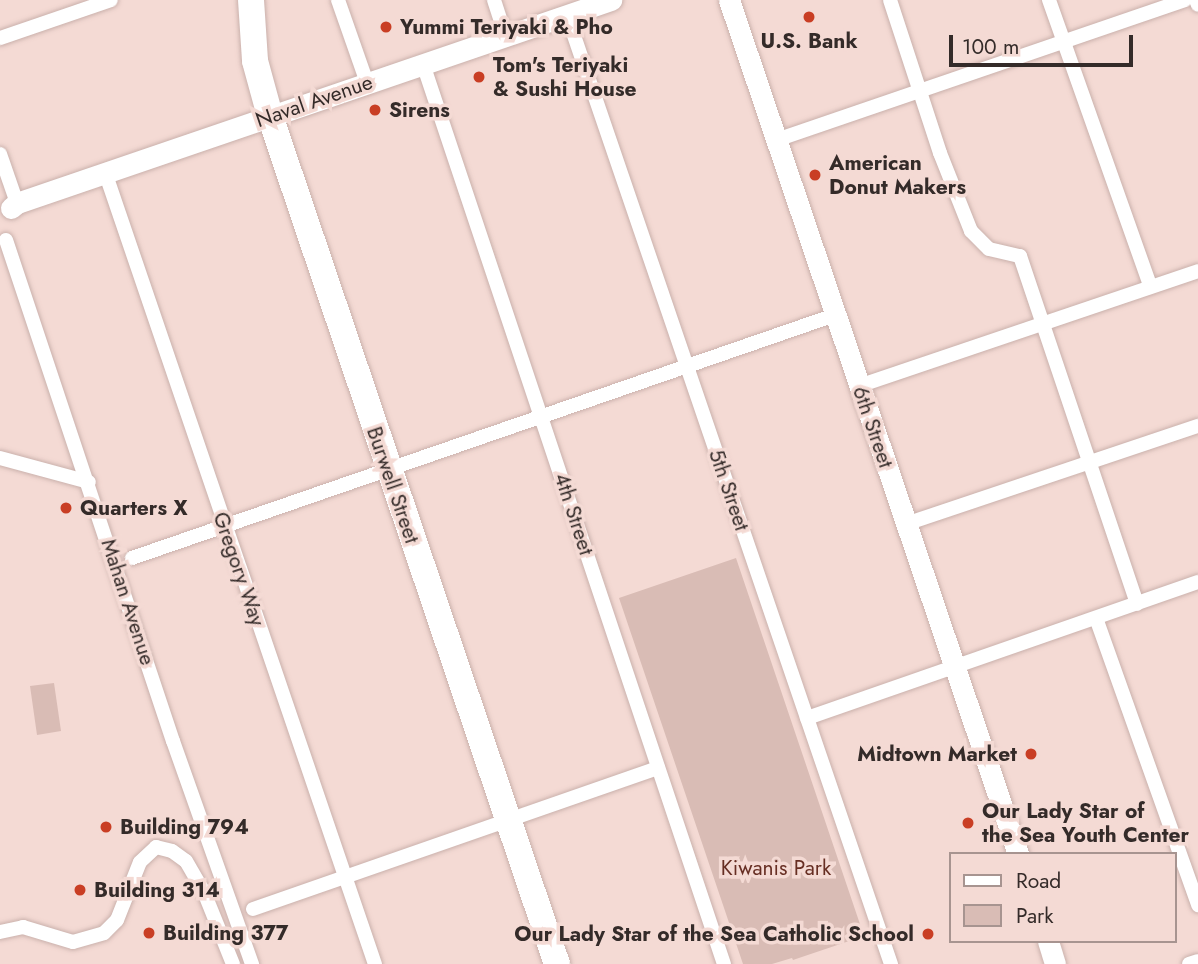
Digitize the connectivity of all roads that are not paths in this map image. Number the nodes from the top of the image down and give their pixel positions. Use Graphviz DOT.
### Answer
graph roads {
  1 [pos="111,0"];
  2 [pos="251,0"];
  3 [pos="338,0"];
  4 [pos="494,0"];
  5 [pos="611,0"];
  6 [pos="729,0"];
  7 [pos="890,0"];
  8 [pos="1049,0"];
  9 [pos="1185,0"];
  10 [pos="575,9"];
  11 [pos="506,36"];
  12 [pos="0,38"];
  13 [pos="1064,42"];
  14 [pos="423,64"];
  15 [pos="367,83"];
  16 [pos="920,93"];
  17 [pos="270,116"];
  18 [pos="776,140"];
  19 [pos="0,155"];
  20 [pos="105,172"];
  21 [pos="7,207"];
  22 [pos="6,240"];
  23 [pos="1198,271"];
  24 [pos="1150,285"];
  25 [pos="835,316"];
  26 [pos="1042,323"];
  27 [pos="687,367"];
  28 [pos="859,386"];
  29 [pos="541,417"];
  30 [pos="1198,426"];
  31 [pos="0,458"];
  32 [pos="1087,464"];
  33 [pos="388,470"];
  34 [pos="89,482"];
  35 [pos="906,524"];
  36 [pos="224,527"];
  37 [pos="132,558"];
  38 [pos="1198,582"];
  39 [pos="1137,604"];
  40 [pos="1096,618"];
  41 [pos="954,667"];
  42 [pos="807,718"];
  43 [pos="658,768"];
  44 [pos="507,822"];
  45 [pos="1017,852"];
  46 [pos="346,876"];
  47 [pos="1198,905"];
  48 [pos="253,909"];
  49 [pos="0,932"];
  50 [pos="1049,943"];
  51 [pos="1198,961"];
  52 [pos="233,964"];
  53 [pos="251,964"];
  54 [pos="375,964"];
  55 [pos="557,964"];
  56 [pos="724,964"];
  57 [pos="891,964"];
  58 [pos="1055,964"];
  59 [pos="1189,964"];
  1 -- 12 [label="street"];
  2 -- 17 [label="highway, Burwell Street"];
  3 -- 15 [label="street"];
  4 -- 11 [label="street"];
  5 -- 10 [label="main road, Naval Avenue"];
  6 -- 18 [label="main road, 6th Street"];
  7 -- 16 [label="street"];
  8 -- 13 [label="street"];
  9 -- 13 [label="street"];
  10 -- 11 [label="main road, Naval Avenue"];
  10 -- 27 [label="street, 5th Street"];
  11 -- 14 [label="main road, Naval Avenue"];
  13 -- 16 [label="street"];
  13 -- 24 [label="street"];
  14 -- 15 [label="main road, Naval Avenue"];
  14 -- 29 [label="street, 4th Street"];
  15 -- 17 [label="main road, Naval Avenue"];
  16 -- 18 [label="street"];
  16 -- 26 [label="street"];
  17 -- 20 [label="main road, Naval Avenue"];
  17 -- 33 [label="highway, Burwell Street"];
  18 -- 25 [label="main road, 6th Street"];
  19 -- 21 [label="street"];
  20 -- 21 [label="main road, Naval Avenue"];
  20 -- 36 [label="street, Gregory Way"];
  22 -- 34 [label="street, Mahan Avenue"];
  23 -- 24 [label="street"];
  24 -- 26 [label="street"];
  25 -- 27 [label="street"];
  25 -- 28 [label="main road, 6th Street"];
  26 -- 28 [label="street"];
  26 -- 32 [label="street"];
  27 -- 29 [label="street"];
  27 -- 42 [label="street, 5th Street"];
  28 -- 35 [label="main road, 6th Street"];
  29 -- 33 [label="street"];
  29 -- 43 [label="street, 4th Street"];
  30 -- 32 [label="street"];
  31 -- 34 [label="street"];
  32 -- 35 [label="street"];
  32 -- 39 [label="street"];
  33 -- 36 [label="street"];
  33 -- 44 [label="highway, Burwell Street"];
  34 -- 53 [label="street, Mahan Avenue"];
  35 -- 41 [label="main road, 6th Street"];
  36 -- 37 [label="street"];
  36 -- 46 [label="street, Gregory Way"];
  38 -- 39 [label="street"];
  39 -- 40 [label="street"];
  40 -- 41 [label="street"];
  40 -- 47 [label="street"];
  41 -- 42 [label="street"];
  41 -- 45 [label="main road, 6th Street"];
  42 -- 57 [label="street, 5th Street"];
  43 -- 44 [label="street"];
  43 -- 56 [label="street, 4th Street"];
  44 -- 46 [label="street"];
  44 -- 55 [label="highway, Burwell Street"];
  46 -- 48 [label="street"];
  46 -- 54 [label="street, Gregory Way"];
  49 -- 52 [label="street"];
  50 -- 58 [label="main road"];
  51 -- 59 [label="street"];
}
